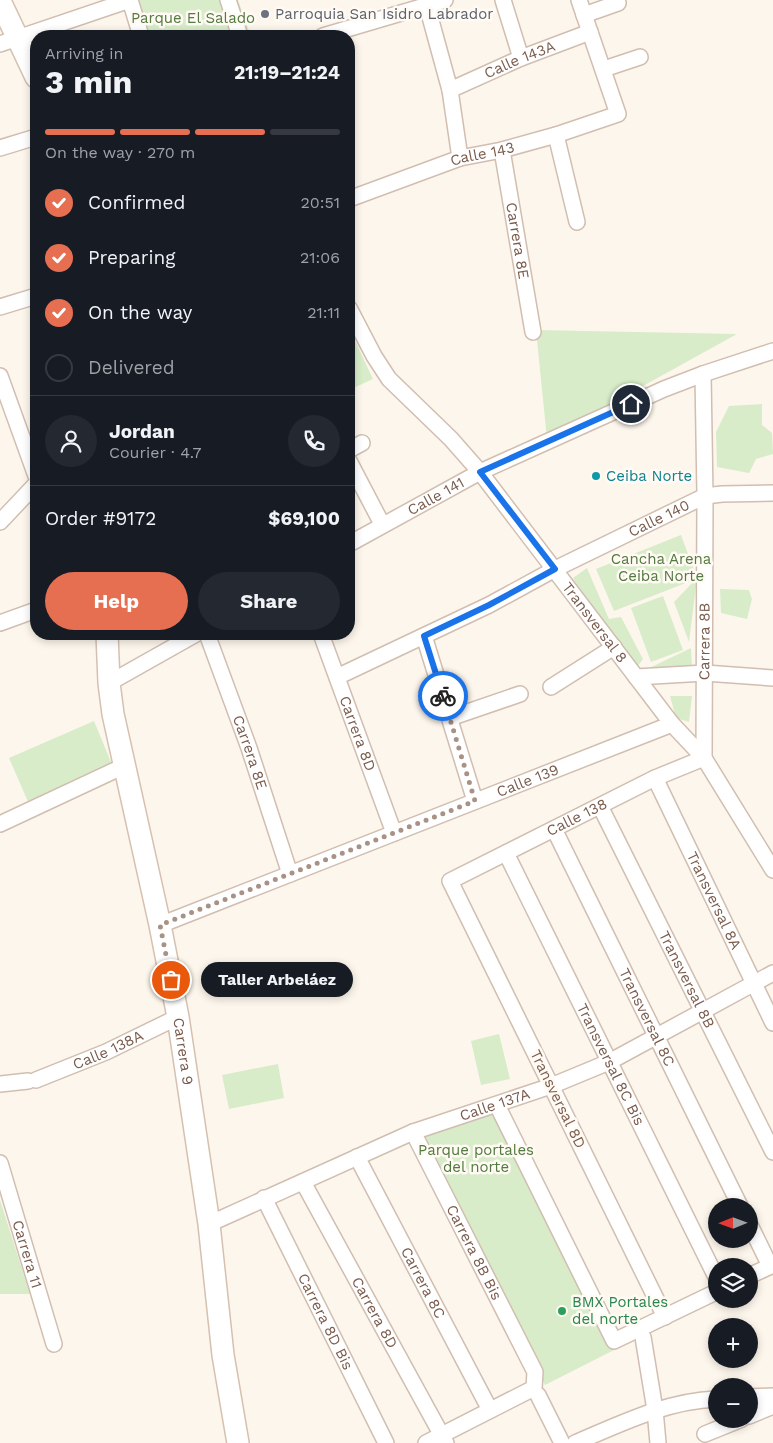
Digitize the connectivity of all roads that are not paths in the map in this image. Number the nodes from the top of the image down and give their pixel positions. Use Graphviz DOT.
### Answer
graph roads {
  1 [pos="130,0"];
  2 [pos="228,0"];
  3 [pos="445,0"];
  4 [pos="503,0"];
  5 [pos="579,0"];
  6 [pos="0,1"];
  7 [pos="618,3"];
  8 [pos="427,6"];
  9 [pos="584,15"];
  10 [pos="41,30"];
  11 [pos="139,30"];
  12 [pos="238,30"];
  13 [pos="344,30"];
  14 [pos="590,32"];
  15 [pos="30,34"];
  16 [pos="9,41"];
  17 [pos="640,57"];
  18 [pos="520,58"];
  19 [pos="30,69"];
  20 [pos="604,69"];
  21 [pos="450,90"];
  22 [pos="556,135"];
  23 [pos="30,139"];
  24 [pos="0,148"];
  25 [pos="502,150"];
  26 [pos="460,158"];
  27 [pos="355,197"];
  28 [pos="577,222"];
  29 [pos="30,298"];
  30 [pos="0,307"];
  31 [pos="355,320"];
  32 [pos="533,332"];
  33 [pos="773,351"];
  34 [pos="703,374"];
  35 [pos="0,376"];
  36 [pos="30,459"];
  37 [pos="355,472"];
  38 [pos="480,472"];
  39 [pos="30,490"];
  40 [pos="773,493"];
  41 [pos="705,496"];
  42 [pos="0,522"];
  43 [pos="382,524"];
  44 [pos="355,540"];
  45 [pos="555,569"];
  46 [pos="30,612"];
  47 [pos="0,623"];
  48 [pos="424,636"];
  49 [pos="107,640"];
  50 [pos="185,640"];
  51 [pos="209,640"];
  52 [pos="323,640"];
  53 [pos="614,647"];
  54 [pos="705,672"];
  55 [pos="337,677"];
  56 [pos="636,677"];
  57 [pos="773,678"];
  58 [pos="109,683"];
  59 [pos="551,687"];
  60 [pos="520,694"];
  61 [pos="450,718"];
  62 [pos="672,724"];
  63 [pos="704,758"];
  64 [pos="124,766"];
  65 [pos="656,778"];
  66 [pos="475,801"];
  67 [pos="600,806"];
  68 [pos="0,824"];
  69 [pos="554,829"];
  70 [pos="394,833"];
  71 [pos="506,854"];
  72 [pos="773,870"];
  73 [pos="290,874"];
  74 [pos="450,881"];
  75 [pos="160,925"];
  76 [pos="773,973"];
  77 [pos="753,982"];
  78 [pos="702,1010"];
  79 [pos="178,1018"];
  80 [pos="773,1023"];
  81 [pos="656,1037"];
  82 [pos="609,1062"];
  83 [pos="0,1084"];
  84 [pos="551,1086"];
  85 [pos="497,1105"];
  86 [pos="414,1132"];
  87 [pos="773,1152"];
  88 [pos="357,1157"];
  89 [pos="0,1163"];
  90 [pos="303,1182"];
  91 [pos="264,1198"];
  92 [pos="736,1198"];
  93 [pos="209,1224"];
  94 [pos="758,1239"];
  95 [pos="708,1261"];
  96 [pos="772,1265"];
  97 [pos="758,1272"];
  98 [pos="708,1296"];
  99 [pos="665,1317"];
  100 [pos="644,1337"];
  101 [pos="54,1344"];
  102 [pos="538,1395"];
  103 [pos="773,1396"];
  104 [pos="758,1397"];
  105 [pos="708,1400"];
  106 [pos="773,1406"];
  107 [pos="490,1410"];
  108 [pos="655,1410"];
  109 [pos="758,1412"];
  110 [pos="720,1428"];
  111 [pos="705,1434"];
  112 [pos="444,1439"];
  113 [pos="238,1443"];
  114 [pos="386,1443"];
  115 [pos="426,1443"];
  116 [pos="562,1443"];
  117 [pos="574,1443"];
  118 [pos="658,1443"];
  1 -- 10 [label="street"];
  1 -- 11 [label="street"];
  2 -- 12 [label="street"];
  3 -- 8 [label="street"];
  4 -- 18 [label="street"];
  5 -- 9 [label="street"];
  6 -- 16 [label="street"];
  7 -- 9 [label="street"];
  8 -- 13 [label="street"];
  8 -- 21 [label="street"];
  9 -- 14 [label="street"];
  14 -- 18 [label="street, Calle 143A"];
  14 -- 20 [label="street"];
  15 -- 16 [label="street"];
  16 -- 19 [label="street"];
  17 -- 20 [label="street"];
  18 -- 21 [label="street, Calle 143A"];
  20 -- 22 [label="street, Calle 143"];
  21 -- 26 [label="street"];
  22 -- 25 [label="street, Calle 143"];
  22 -- 28 [label="street"];
  23 -- 24 [label="street"];
  25 -- 26 [label="street, Calle 143"];
  25 -- 32 [label="street, Carrera 8E"];
  26 -- 27 [label="street, Calle 143"];
  29 -- 30 [label="street"];
  31 -- 38 [label="street, Transversal 8"];
  33 -- 34 [label="street, Calle 141"];
  34 -- 38 [label="street, Calle 141"];
  34 -- 41 [label="street, Carrera 8B"];
  35 -- 36 [label="street"];
  37 -- 43 [label="street"];
  38 -- 43 [label="street, Calle 141"];
  38 -- 45 [label="street, Transversal 8"];
  39 -- 42 [label="street"];
  40 -- 41 [label="street, Calle 140"];
  41 -- 45 [label="street, Calle 140"];
  41 -- 54 [label="street, Carrera 8B"];
  43 -- 44 [label="street, Calle 141"];
  45 -- 48 [label="street, Calle 140"];
  45 -- 53 [label="street, Transversal 8"];
  46 -- 47 [label="street"];
  48 -- 55 [label="street, Calle 140"];
  48 -- 61 [label="street"];
  49 -- 58 [label="street, Carrera 9"];
  50 -- 58 [label="street"];
  51 -- 73 [label="street, Carrera 8E"];
  52 -- 55 [label="street, Carrera 8D"];
  53 -- 56 [label="street, Transversal 8"];
  53 -- 59 [label="street"];
  54 -- 56 [label="street"];
  54 -- 57 [label="street"];
  54 -- 63 [label="street, Carrera 8B"];
  55 -- 70 [label="street, Carrera 8D"];
  56 -- 62 [label="street, Transversal 8"];
  58 -- 64 [label="street, Carrera 9"];
  60 -- 61 [label="street"];
  61 -- 66 [label="street"];
  62 -- 63 [label="street, Transversal 8"];
  62 -- 66 [label="street, Calle 139"];
  63 -- 65 [label="street, Calle 138"];
  63 -- 72 [label="street, Transversal 8"];
  64 -- 68 [label="street"];
  64 -- 75 [label="street, Carrera 9"];
  65 -- 67 [label="street, Calle 138"];
  65 -- 77 [label="street, Transversal 8A"];
  66 -- 70 [label="street, Calle 139"];
  67 -- 69 [label="street, Calle 138"];
  67 -- 78 [label="street, Transversal 8B"];
  69 -- 71 [label="street, Calle 138"];
  69 -- 81 [label="street, Transversal 8C"];
  70 -- 73 [label="street, Calle 139"];
  71 -- 74 [label="street, Calle 138"];
  71 -- 82 [label="street, Transversal 8C Bis"];
  73 -- 75 [label="street, Calle 139"];
  74 -- 84 [label="street, Transversal 8D"];
  75 -- 79 [label="street, Carrera 9"];
  76 -- 77 [label="street, Calle 137A"];
  77 -- 78 [label="street, Calle 137A"];
  77 -- 80 [label="street, Transversal 8A"];
  78 -- 81 [label="street, Calle 137A"];
  78 -- 87 [label="street, Transversal 8B"];
  79 -- 83 [label="street, Calle 138A"];
  79 -- 93 [label="street, Carrera 9"];
  81 -- 82 [label="street, Calle 137A"];
  81 -- 92 [label="street, Transversal 8C"];
  82 -- 84 [label="street, Calle 137A"];
  82 -- 95 [label="street, Transversal 8C Bis"];
  84 -- 85 [label="street, Calle 137A"];
  84 -- 99 [label="street, Transversal 8D"];
  85 -- 86 [label="street, Calle 137A"];
  85 -- 99 [label="street"];
  86 -- 88 [label="street, Calle 137A"];
  86 -- 107 [label="street, Carrera 8B Bis"];
  88 -- 90 [label="street, Calle 137A"];
  88 -- 107 [label="street, Carrera 8C"];
  89 -- 101 [label="street, Carrera 11"];
  90 -- 91 [label="street, Calle 137A"];
  90 -- 112 [label="street, Carrera 8D"];
  91 -- 93 [label="street, Calle 137A"];
  91 -- 114 [label="street, Carrera 8D Bis"];
  93 -- 113 [label="street, Carrera 9"];
  94 -- 96 [label="street"];
  96 -- 97 [label="street"];
  98 -- 99 [label="street"];
  100 -- 108 [label="street"];
  102 -- 116 [label="street"];
  103 -- 104 [label="street"];
  105 -- 108 [label="street"];
  106 -- 109 [label="street"];
  107 -- 112 [label="street"];
  108 -- 117 [label="street"];
  108 -- 118 [label="street"];
  110 -- 111 [label="street"];
  112 -- 115 [label="street"];
}
